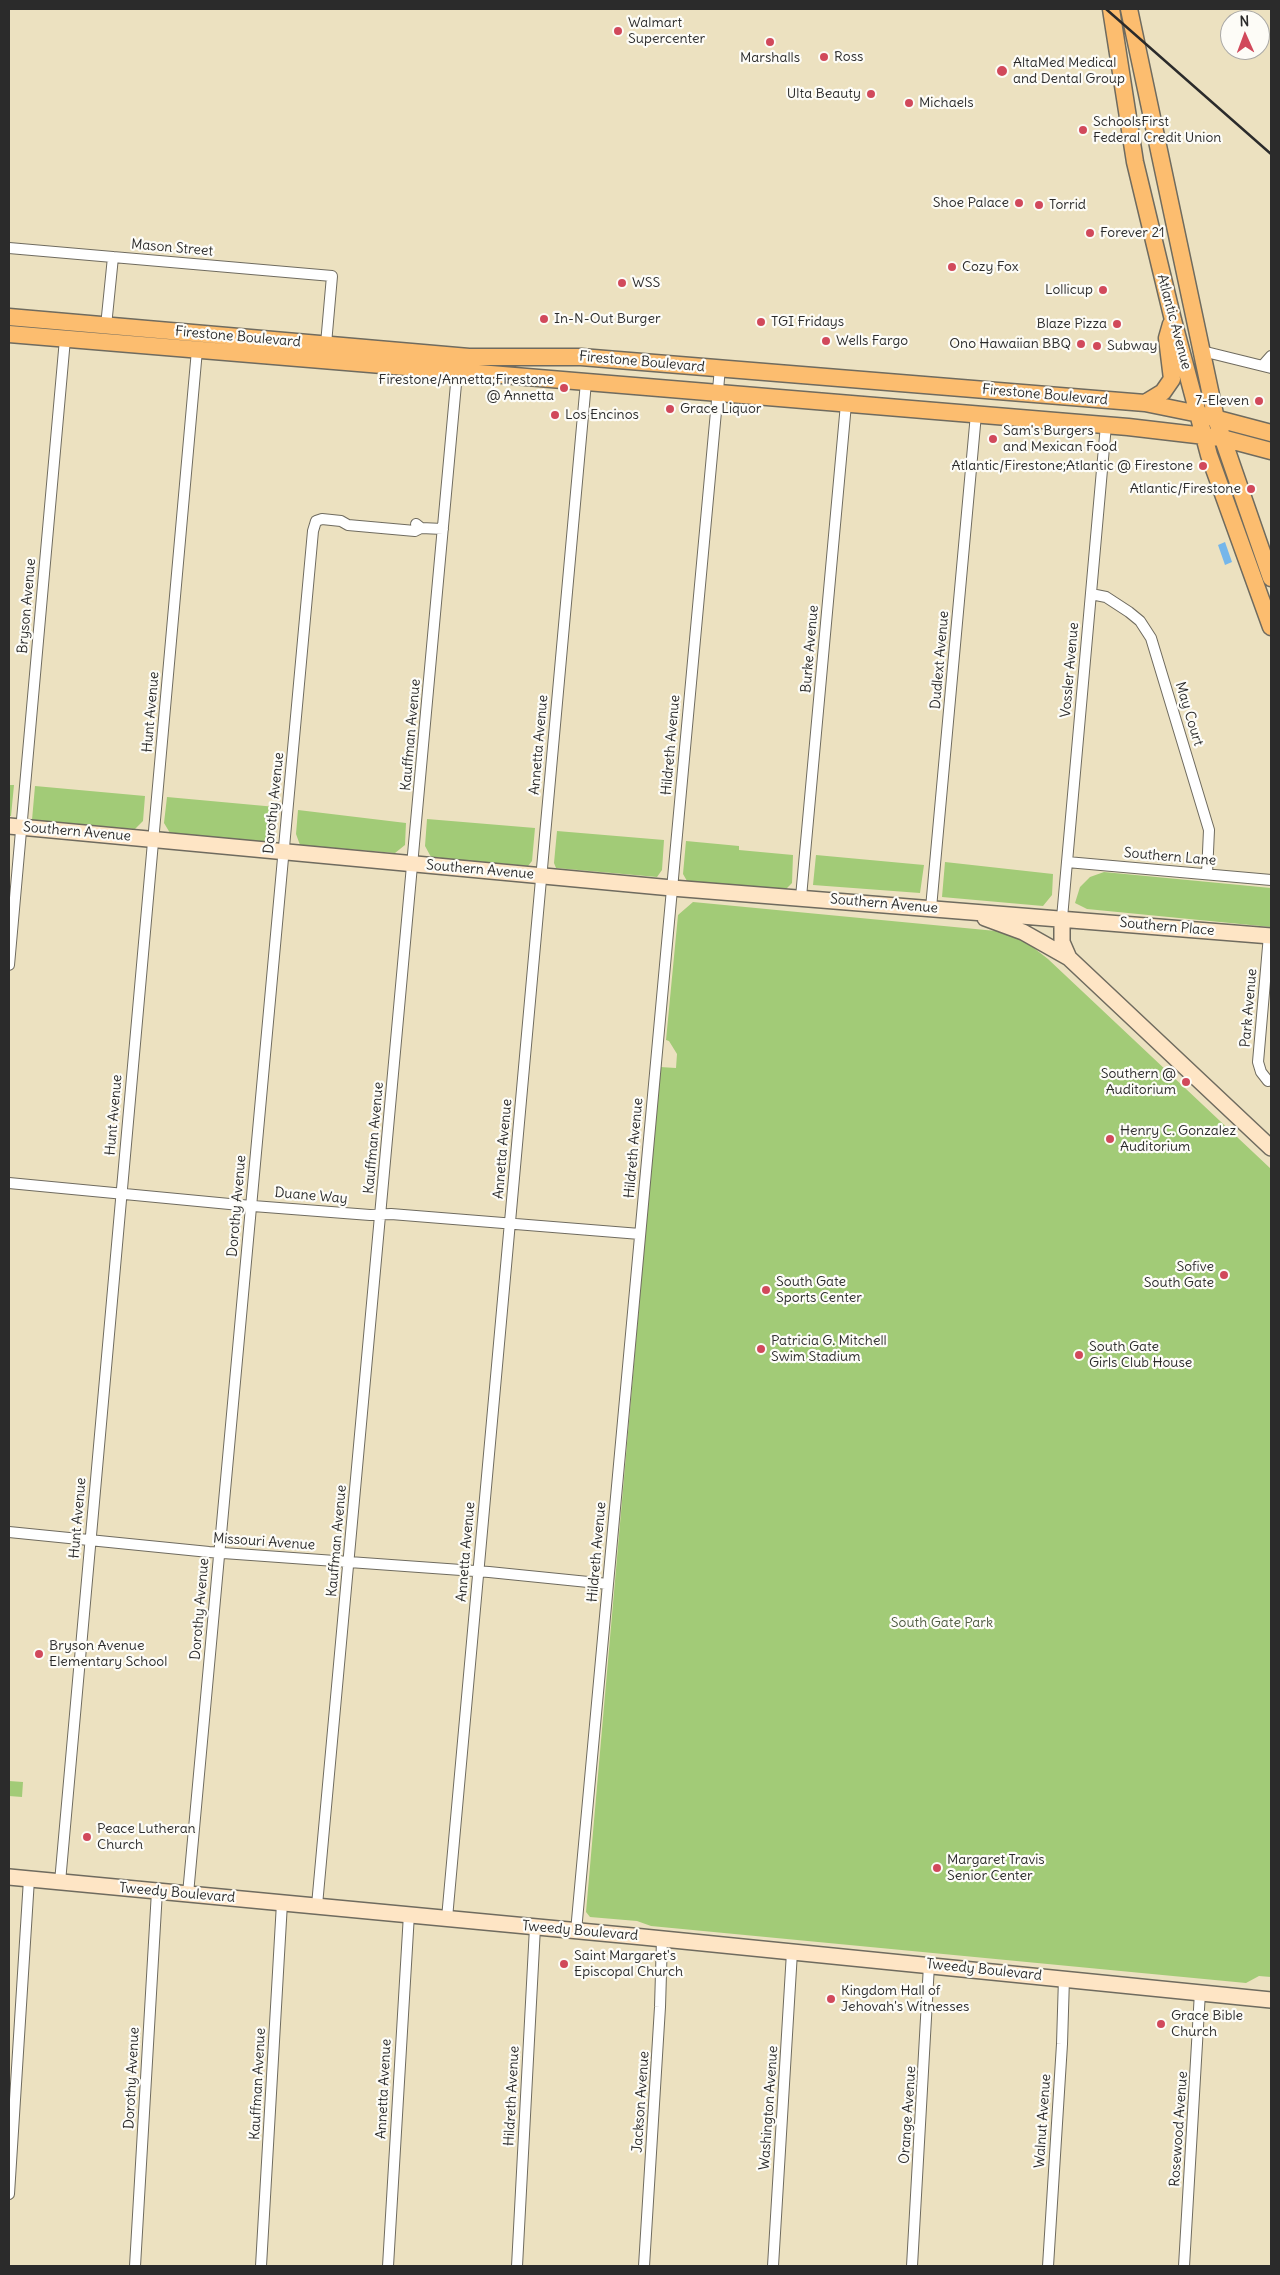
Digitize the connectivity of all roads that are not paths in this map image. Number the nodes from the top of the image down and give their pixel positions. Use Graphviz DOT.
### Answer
graph roads {
  1 [pos="1111,9"];
  2 [pos="1129,9"];
  3 [pos="9,248"];
  4 [pos="113,257"];
  5 [pos="9,317"];
  6 [pos="1172,320"];
  7 [pos="106,326"];
  8 [pos="9,334"];
  9 [pos="65,339"];
  10 [pos="326,344"];
  11 [pos="197,350"];
  12 [pos="1202,351"];
  13 [pos="1271,356"];
  14 [pos="1267,367"];
  15 [pos="720,368"];
  16 [pos="457,372"];
  17 [pos="586,382"];
  18 [pos="718,393"];
  19 [pos="1145,403"];
  20 [pos="846,404"];
  21 [pos="976,414"];
  22 [pos="1199,414"];
  23 [pos="1216,419"];
  24 [pos="1106,425"];
  25 [pos="1271,433"];
  26 [pos="1204,436"];
  27 [pos="1222,438"];
  28 [pos="1271,451"];
  29 [pos="443,529"];
  30 [pos="1271,578"];
  31 [pos="1091,594"];
  32 [pos="1271,627"];
  33 [pos="15,826"];
  34 [pos="153,839"];
  35 [pos="283,850"];
  36 [pos="1067,862"];
  37 [pos="413,864"];
  38 [pos="1207,874"];
  39 [pos="542,876"];
  40 [pos="1271,880"];
  41 [pos="672,888"];
  42 [pos="801,897"];
  43 [pos="931,908"];
  44 [pos="952,910"];
  45 [pos="1062,918"];
  46 [pos="1270,936"];
  47 [pos="1069,958"];
  48 [pos="9,965"];
  49 [pos="1268,986"];
  50 [pos="1268,1081"];
  51 [pos="1271,1148"];
  52 [pos="9,1183"];
  53 [pos="120,1193"];
  54 [pos="251,1205"];
  55 [pos="380,1214"];
  56 [pos="510,1224"];
  57 [pos="640,1234"];
  58 [pos="9,1532"];
  59 [pos="90,1540"];
  60 [pos="219,1552"];
  61 [pos="349,1562"];
  62 [pos="478,1572"];
  63 [pos="608,1584"];
  64 [pos="9,1877"];
  65 [pos="29,1879"];
  66 [pos="60,1882"];
  67 [pos="157,1891"];
  68 [pos="188,1894"];
  69 [pos="282,1903"];
  70 [pos="317,1906"];
  71 [pos="409,1914"];
  72 [pos="447,1918"];
  73 [pos="535,1927"];
  74 [pos="576,1931"];
  75 [pos="662,1939"];
  76 [pos="792,1952"];
  77 [pos="929,1965"];
  78 [pos="1064,1978"];
  79 [pos="1200,1992"];
  80 [pos="1271,2000"];
  81 [pos="9,2194"];
  82 [pos="134,2266"];
  83 [pos="261,2266"];
  84 [pos="388,2266"];
  85 [pos="517,2266"];
  86 [pos="644,2266"];
  87 [pos="773,2266"];
  88 [pos="912,2266"];
  89 [pos="1048,2266"];
  90 [pos="1184,2266"];
  1 -- 6 [label="main road, Atlantic Avenue"];
  2 -- 12 [label="main road, Atlantic Avenue"];
  3 -- 4 [label="street, Mason Street"];
  4 -- 7 [label="street"];
  4 -- 10 [label="street, Mason Street"];
  5 -- 7 [label="main road, Firestone Boulevard"];
  6 -- 19 [label="main road"];
  6 -- 22 [label="main road, Atlantic Avenue"];
  7 -- 10 [label="main road, Firestone Boulevard"];
  8 -- 9 [label="main road, Firestone Boulevard"];
  9 -- 11 [label="main road, Firestone Boulevard"];
  9 -- 33 [label="street, Bryson Avenue"];
  10 -- 15 [label="main road, Firestone Boulevard"];
  11 -- 16 [label="main road, Firestone Boulevard"];
  11 -- 34 [label="street, Hunt Avenue"];
  12 -- 14 [label="street"];
  12 -- 23 [label="main road, Atlantic Avenue"];
  13 -- 14 [label="street"];
  15 -- 18 [label="street, Hildreth Avenue"];
  15 -- 19 [label="main road, Firestone Boulevard"];
  16 -- 17 [label="main road, Firestone Boulevard"];
  16 -- 29 [label="street, Kauffman Avenue"];
  17 -- 18 [label="main road, Firestone Boulevard"];
  17 -- 39 [label="street, Annetta Avenue"];
  18 -- 20 [label="main road, Firestone Boulevard"];
  18 -- 41 [label="street, Hildreth Avenue"];
  19 -- 22 [label="main road, Firestone Boulevard"];
  20 -- 21 [label="main road, Firestone Boulevard"];
  20 -- 42 [label="street, Burke Avenue"];
  21 -- 24 [label="main road, Firestone Boulevard"];
  21 -- 43 [label="street, Dudlext Avenue"];
  22 -- 23 [label="main road, Firestone Boulevard"];
  22 -- 26 [label="main road, Atlantic Avenue"];
  23 -- 25 [label="main road, Firestone Boulevard"];
  23 -- 27 [label="main road, Atlantic Avenue"];
  24 -- 26 [label="main road, Firestone Boulevard"];
  24 -- 31 [label="street, Vossler Avenue"];
  26 -- 27 [label="main road, Firestone Boulevard"];
  26 -- 32 [label="main road, Atlantic Avenue"];
  27 -- 28 [label="main road, Firestone Boulevard"];
  27 -- 30 [label="main road, Atlantic Avenue"];
  29 -- 35 [label="street, Dorothy Avenue"];
  29 -- 37 [label="street, Kauffman Avenue"];
  31 -- 36 [label="street, Vossler Avenue"];
  31 -- 38 [label="street, May Court"];
  33 -- 34 [label="street, Southern Avenue"];
  33 -- 48 [label="street, Bryson Avenue"];
  34 -- 35 [label="street, Southern Avenue"];
  34 -- 53 [label="street, Hunt Avenue"];
  35 -- 37 [label="street, Southern Avenue"];
  35 -- 54 [label="street, Dorothy Avenue"];
  36 -- 38 [label="street, Southern Lane"];
  36 -- 45 [label="street, Vossler Avenue"];
  37 -- 39 [label="street, Southern Avenue"];
  37 -- 55 [label="street, Kauffman Avenue"];
  38 -- 40 [label="street, Southern Lane"];
  39 -- 41 [label="street, Southern Avenue"];
  39 -- 56 [label="street, Annetta Avenue"];
  41 -- 42 [label="street, Southern Avenue"];
  41 -- 57 [label="street, Hildreth Avenue"];
  42 -- 43 [label="street, Southern Avenue"];
  43 -- 44 [label="street, Southern Avenue"];
  44 -- 45 [label="street, Southern Avenue"];
  44 -- 47 [label="street, Southern Avenue"];
  45 -- 46 [label="street, Southern Place"];
  45 -- 47 [label="street"];
  46 -- 49 [label="street, Park Avenue"];
  47 -- 51 [label="street, Southern Avenue"];
  49 -- 50 [label="street, Park Avenue"];
  52 -- 53 [label="street, Duane Way"];
  53 -- 54 [label="street, Duane Way"];
  53 -- 59 [label="street, Hunt Avenue"];
  54 -- 55 [label="street, Duane Way"];
  54 -- 60 [label="street, Dorothy Avenue"];
  55 -- 56 [label="street, Duane Way"];
  55 -- 61 [label="street, Kauffman Avenue"];
  56 -- 57 [label="street, Duane Way"];
  56 -- 62 [label="street, Annetta Avenue"];
  57 -- 63 [label="street, Hildreth Avenue"];
  58 -- 59 [label="street, Missouri Avenue"];
  59 -- 60 [label="street, Missouri Avenue"];
  59 -- 66 [label="street, Hunt Avenue"];
  60 -- 61 [label="street, Missouri Avenue"];
  60 -- 68 [label="street, Dorothy Avenue"];
  61 -- 62 [label="street, Missouri Avenue"];
  61 -- 70 [label="street, Kauffman Avenue"];
  62 -- 63 [label="street, Missouri Avenue"];
  62 -- 72 [label="street, Annetta Avenue"];
  63 -- 74 [label="street, Hildreth Avenue"];
  64 -- 65 [label="street, Tweedy Boulevard"];
  65 -- 66 [label="street, Tweedy Boulevard"];
  65 -- 81 [label="street"];
  66 -- 67 [label="street, Tweedy Boulevard"];
  67 -- 68 [label="street, Tweedy Boulevard"];
  67 -- 82 [label="street, Dorothy Avenue"];
  68 -- 69 [label="street, Tweedy Boulevard"];
  69 -- 70 [label="street, Tweedy Boulevard"];
  69 -- 83 [label="street, Kauffman Avenue"];
  70 -- 71 [label="street, Tweedy Boulevard"];
  71 -- 72 [label="street, Tweedy Boulevard"];
  71 -- 84 [label="street, Annetta Avenue"];
  72 -- 73 [label="street, Tweedy Boulevard"];
  73 -- 74 [label="street, Tweedy Boulevard"];
  73 -- 85 [label="street, Hildreth Avenue"];
  74 -- 75 [label="street, Tweedy Boulevard"];
  75 -- 76 [label="street, Tweedy Boulevard"];
  75 -- 86 [label="street, Jackson Avenue"];
  76 -- 77 [label="street, Tweedy Boulevard"];
  76 -- 87 [label="street, Washington Avenue"];
  77 -- 78 [label="street, Tweedy Boulevard"];
  77 -- 88 [label="street, Orange Avenue"];
  78 -- 79 [label="street, Tweedy Boulevard"];
  78 -- 89 [label="street, Walnut Avenue"];
  79 -- 80 [label="street, Tweedy Boulevard"];
  79 -- 90 [label="street, Rosewood Avenue"];
}
